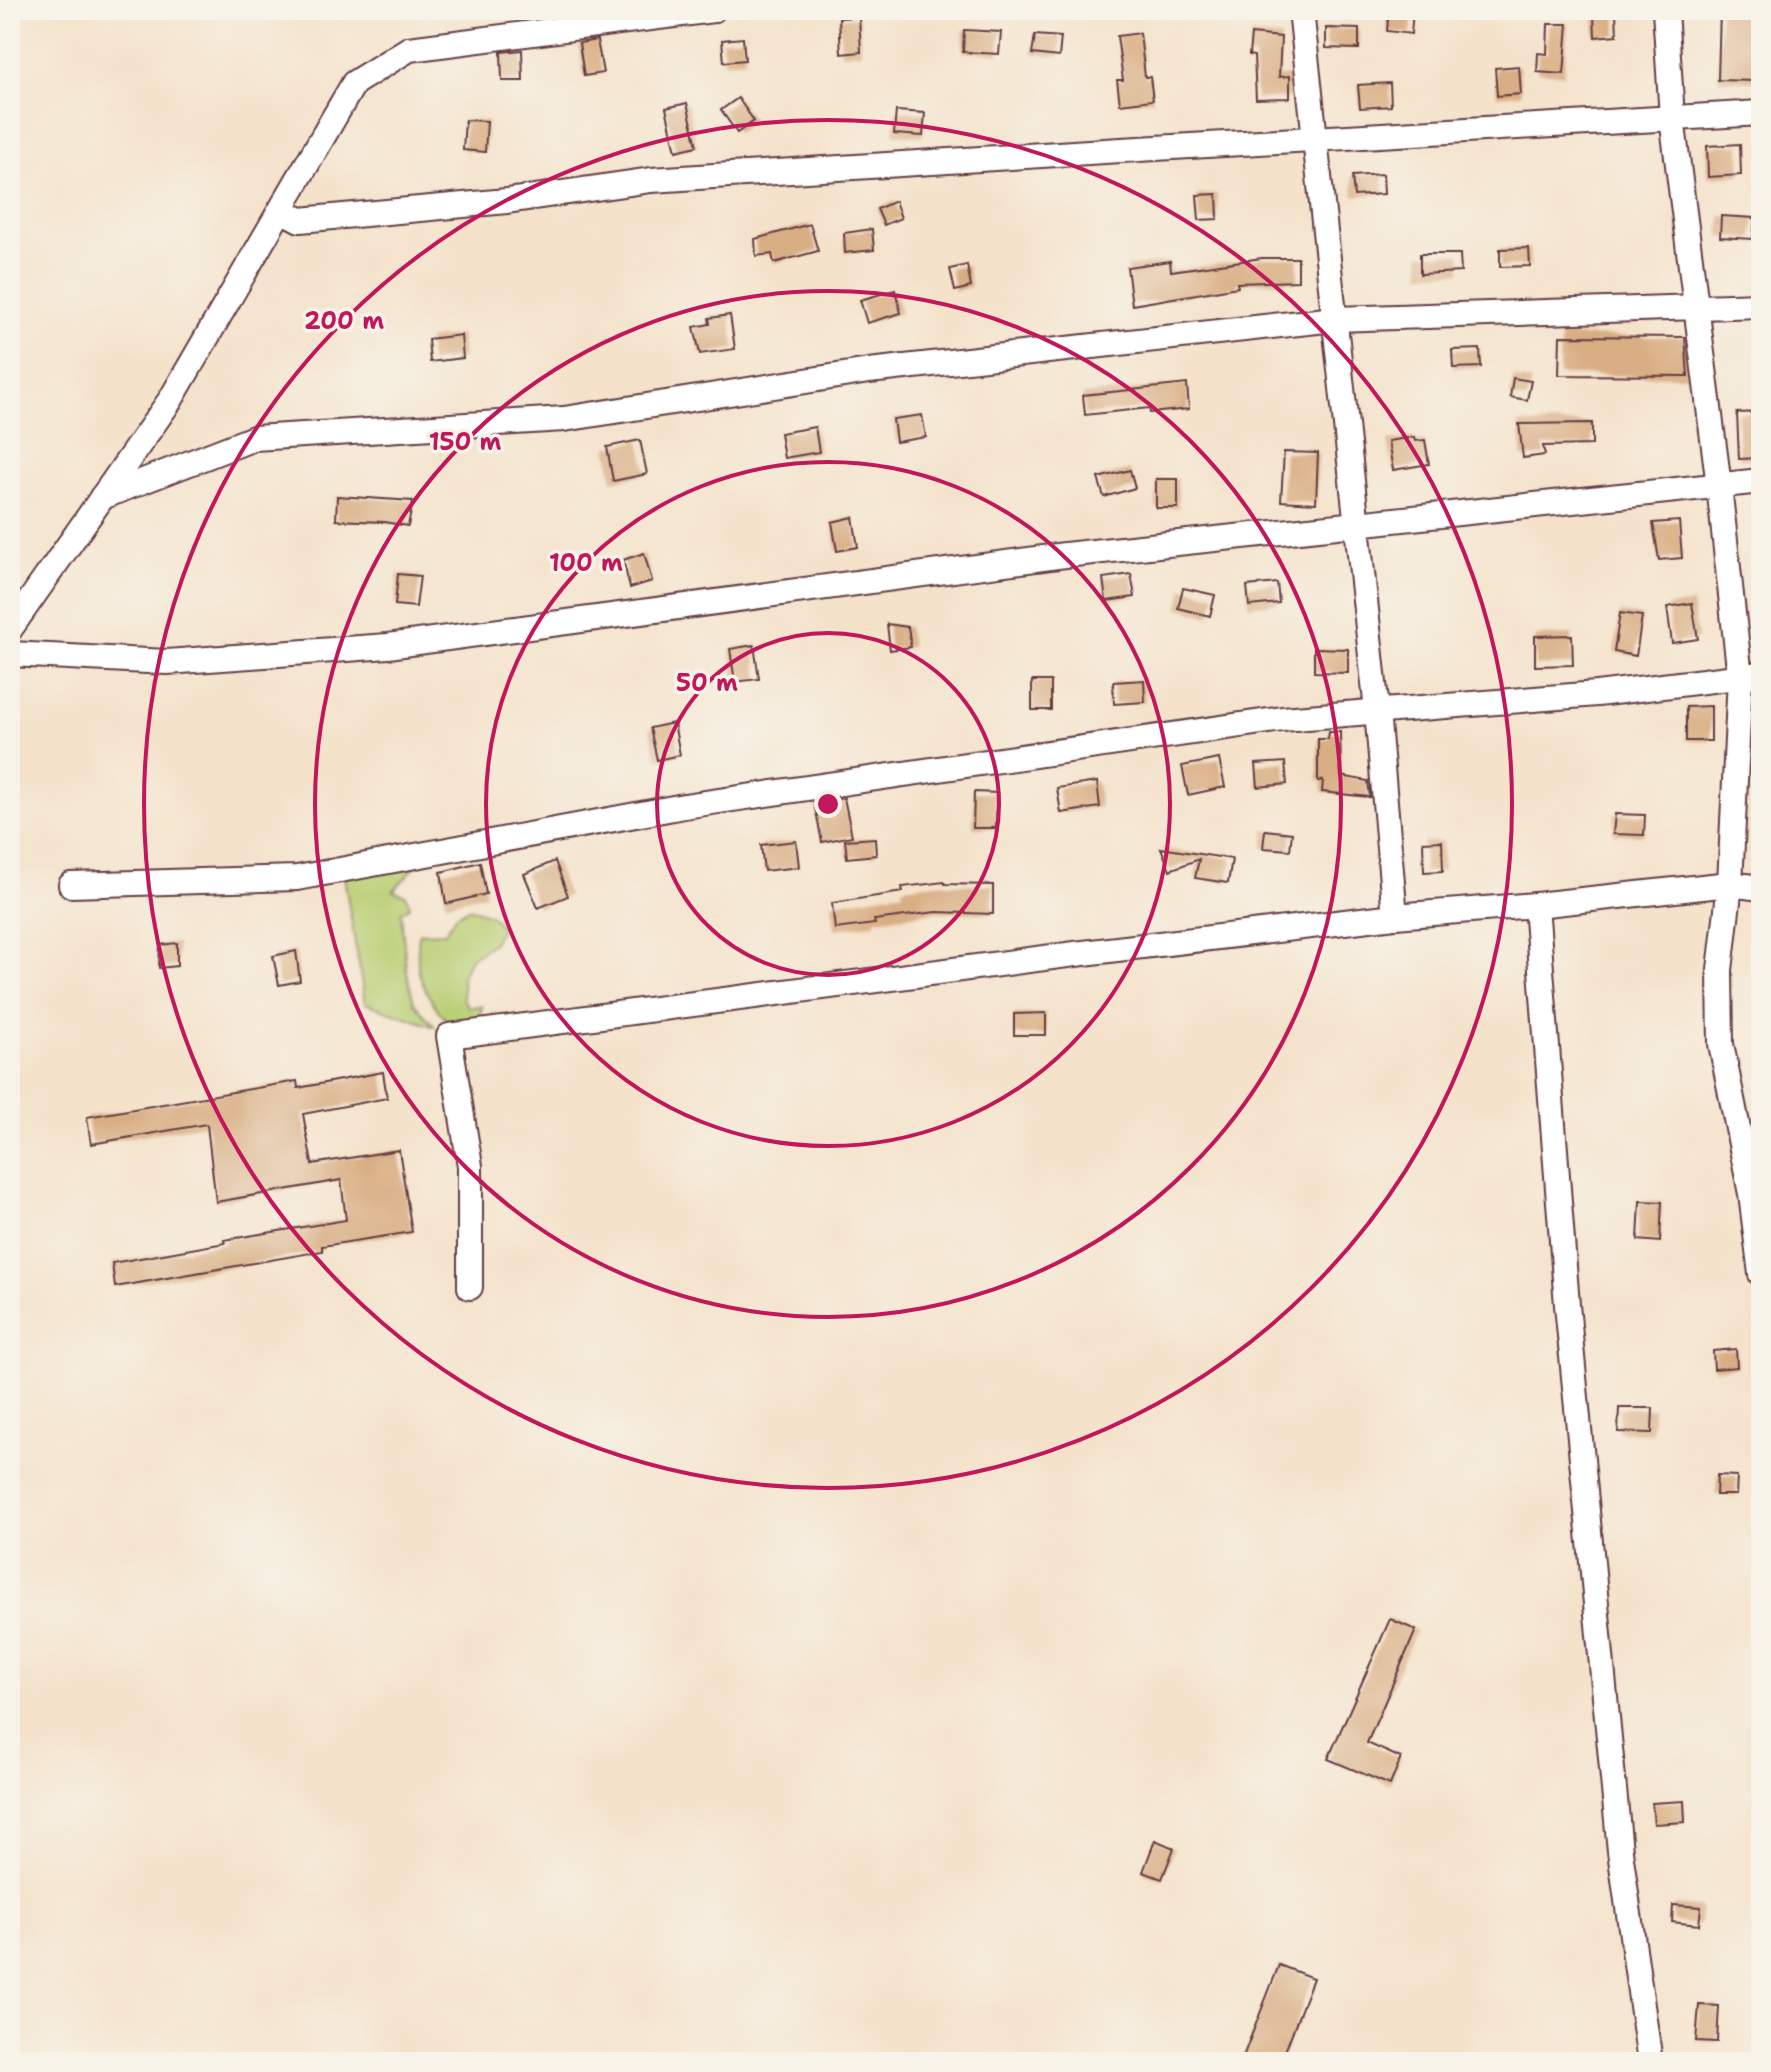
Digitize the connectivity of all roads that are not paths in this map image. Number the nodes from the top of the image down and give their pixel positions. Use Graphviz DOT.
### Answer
graph roads {
  1 [pos="713,10"];
  2 [pos="1301,10"];
  3 [pos="1665,10"];
  4 [pos="1761,113"];
  5 [pos="1672,118"];
  6 [pos="1316,139"];
  7 [pos="281,210"];
  8 [pos="1761,305"];
  9 [pos="1696,309"];
  10 [pos="1335,319"];
  11 [pos="1761,481"];
  12 [pos="1719,486"];
  13 [pos="102,497"];
  14 [pos="1357,525"];
  15 [pos="10,629"];
  16 [pos="10,654"];
  17 [pos="1750,676"];
  18 [pos="1377,711"];
  19 [pos="1730,884"];
  20 [pos="71,885"];
  21 [pos="1761,888"];
  22 [pos="1536,905"];
  23 [pos="1395,916"];
  24 [pos="1761,1274"];
  25 [pos="470,1287"];
  26 [pos="1650,2062"];
  1 -- 7 [label="street"];
  2 -- 6 [label="street"];
  3 -- 5 [label="street"];
  4 -- 5 [label="street"];
  5 -- 6 [label="street"];
  5 -- 9 [label="street"];
  6 -- 7 [label="street"];
  6 -- 10 [label="street"];
  7 -- 13 [label="street"];
  8 -- 9 [label="street"];
  9 -- 10 [label="street"];
  9 -- 12 [label="street"];
  10 -- 13 [label="street"];
  10 -- 14 [label="street"];
  11 -- 12 [label="street"];
  12 -- 14 [label="street"];
  12 -- 17 [label="street"];
  13 -- 15 [label="street"];
  14 -- 16 [label="street"];
  14 -- 18 [label="street"];
  17 -- 18 [label="street"];
  17 -- 19 [label="street"];
  18 -- 20 [label="street"];
  18 -- 23 [label="street"];
  19 -- 21 [label="street"];
  19 -- 22 [label="street"];
  19 -- 24 [label="street"];
  22 -- 23 [label="street"];
  22 -- 26 [label="street"];
  23 -- 25 [label="street"];
}
